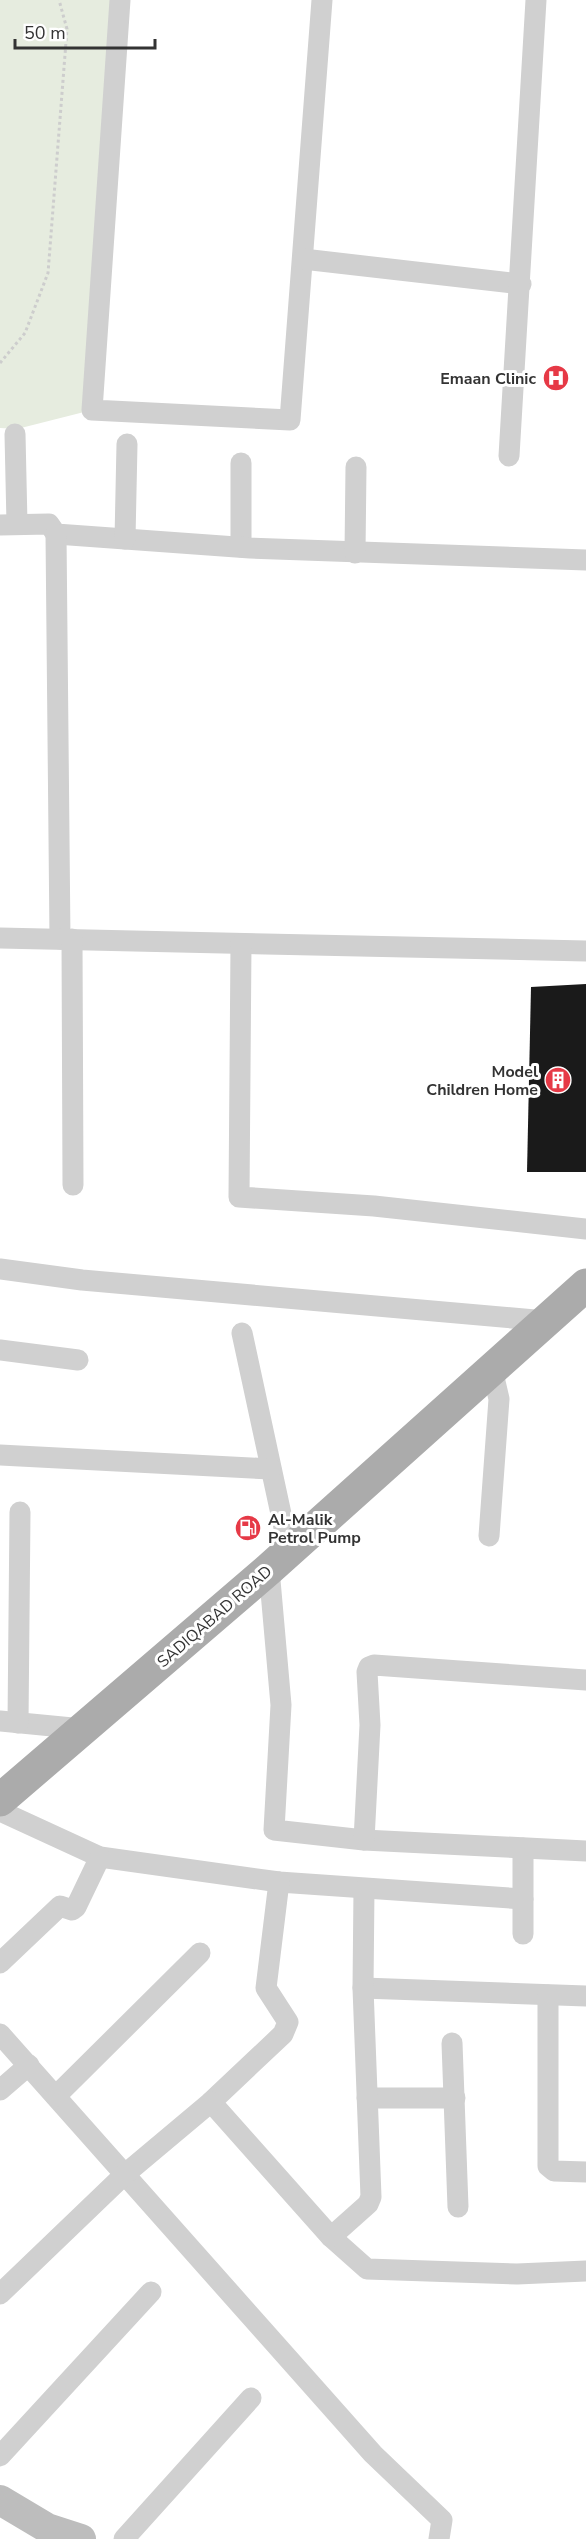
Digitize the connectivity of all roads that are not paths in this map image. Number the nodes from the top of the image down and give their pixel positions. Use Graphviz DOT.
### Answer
graph roads {
  1 [pos="120,0"];
  2 [pos="322,0"];
  3 [pos="536,0"];
  4 [pos="303,259"];
  5 [pos="520,284"];
  6 [pos="15,434"];
  7 [pos="128,444"];
  8 [pos="509,456"];
  9 [pos="241,463"];
  10 [pos="356,467"];
  11 [pos="8,524"];
  12 [pos="56,534"];
  13 [pos="125,539"];
  14 [pos="241,547"];
  15 [pos="355,552"];
  16 [pos="586,560"];
  17 [pos="0,938"];
  18 [pos="66,939"];
  19 [pos="241,944"];
  20 [pos="586,951"];
  21 [pos="73,1185"];
  22 [pos="586,1229"];
  23 [pos="0,1269"];
  24 [pos="586,1286"];
  25 [pos="546,1321"];
  26 [pos="242,1333"];
  27 [pos="0,1350"];
  28 [pos="78,1360"];
  29 [pos="492,1369"];
  30 [pos="0,1455"];
  31 [pos="271,1469"];
  32 [pos="20,1512"];
  33 [pos="489,1536"];
  34 [pos="279,1560"];
  35 [pos="586,1680"];
  36 [pos="9,1722"];
  37 [pos="82,1729"];
  38 [pos="0,1800"];
  39 [pos="0,1810"];
  40 [pos="364,1840"];
  41 [pos="523,1848"];
  42 [pos="586,1851"];
  43 [pos="100,1857"];
  44 [pos="279,1882"];
  45 [pos="364,1889"];
  46 [pos="523,1899"];
  47 [pos="523,1934"];
  48 [pos="200,1953"];
  49 [pos="0,1963"];
  50 [pos="363,1988"];
  51 [pos="548,1995"];
  52 [pos="586,1996"];
  53 [pos="0,2034"];
  54 [pos="452,2043"];
  55 [pos="29,2065"];
  56 [pos="0,2090"];
  57 [pos="56,2096"];
  58 [pos="367,2098"];
  59 [pos="455,2098"];
  60 [pos="211,2102"];
  61 [pos="586,2172"];
  62 [pos="124,2175"];
  63 [pos="458,2207"];
  64 [pos="332,2237"];
  65 [pos="586,2271"];
  66 [pos="151,2292"];
  67 [pos="0,2294"];
  68 [pos="251,2398"];
  69 [pos="0,2456"];
  70 [pos="3,2506"];
  71 [pos="81,2539"];
  72 [pos="124,2539"];
  73 [pos="439,2539"];
  1 -- 4 [label="street"];
  2 -- 4 [label="street"];
  3 -- 5 [label="street"];
  4 -- 5 [label="street"];
  5 -- 8 [label="street"];
  6 -- 11 [label="street"];
  7 -- 13 [label="street"];
  9 -- 14 [label="street"];
  10 -- 15 [label="street"];
  11 -- 12 [label="street"];
  12 -- 13 [label="street"];
  12 -- 18 [label="street"];
  13 -- 14 [label="street"];
  14 -- 15 [label="street"];
  15 -- 16 [label="street"];
  17 -- 18 [label="street"];
  18 -- 19 [label="street"];
  18 -- 21 [label="street"];
  19 -- 20 [label="street"];
  19 -- 22 [label="street"];
  23 -- 25 [label="street"];
  24 -- 25 [label="main road, SADIQABAD ROAD"];
  25 -- 29 [label="main road, SADIQABAD ROAD"];
  26 -- 31 [label="street"];
  27 -- 28 [label="street"];
  29 -- 33 [label="street"];
  29 -- 34 [label="main road, SADIQABAD ROAD"];
  30 -- 31 [label="street"];
  31 -- 34 [label="street"];
  32 -- 36 [label="street"];
  34 -- 37 [label="main road, SADIQABAD ROAD"];
  34 -- 40 [label="street"];
  35 -- 40 [label="street"];
  36 -- 37 [label="street"];
  37 -- 38 [label="main road, SADIQABAD ROAD"];
  39 -- 43 [label="street"];
  40 -- 41 [label="street"];
  41 -- 42 [label="street"];
  41 -- 46 [label="street"];
  43 -- 44 [label="street"];
  43 -- 49 [label="street"];
  44 -- 45 [label="street"];
  44 -- 60 [label="street"];
  45 -- 46 [label="street"];
  45 -- 50 [label="street"];
  46 -- 47 [label="street"];
  48 -- 57 [label="street"];
  50 -- 51 [label="street"];
  50 -- 58 [label="street"];
  51 -- 52 [label="street"];
  51 -- 61 [label="street"];
  53 -- 55 [label="street"];
  54 -- 59 [label="street"];
  55 -- 56 [label="street"];
  55 -- 57 [label="street"];
  57 -- 62 [label="street"];
  58 -- 59 [label="street"];
  58 -- 64 [label="street"];
  59 -- 63 [label="street"];
  60 -- 62 [label="street"];
  60 -- 64 [label="street"];
  62 -- 67 [label="street"];
  62 -- 73 [label="street"];
  64 -- 65 [label="street"];
  66 -- 69 [label="street"];
  68 -- 72 [label="street"];
  70 -- 71 [label="street"];
}
